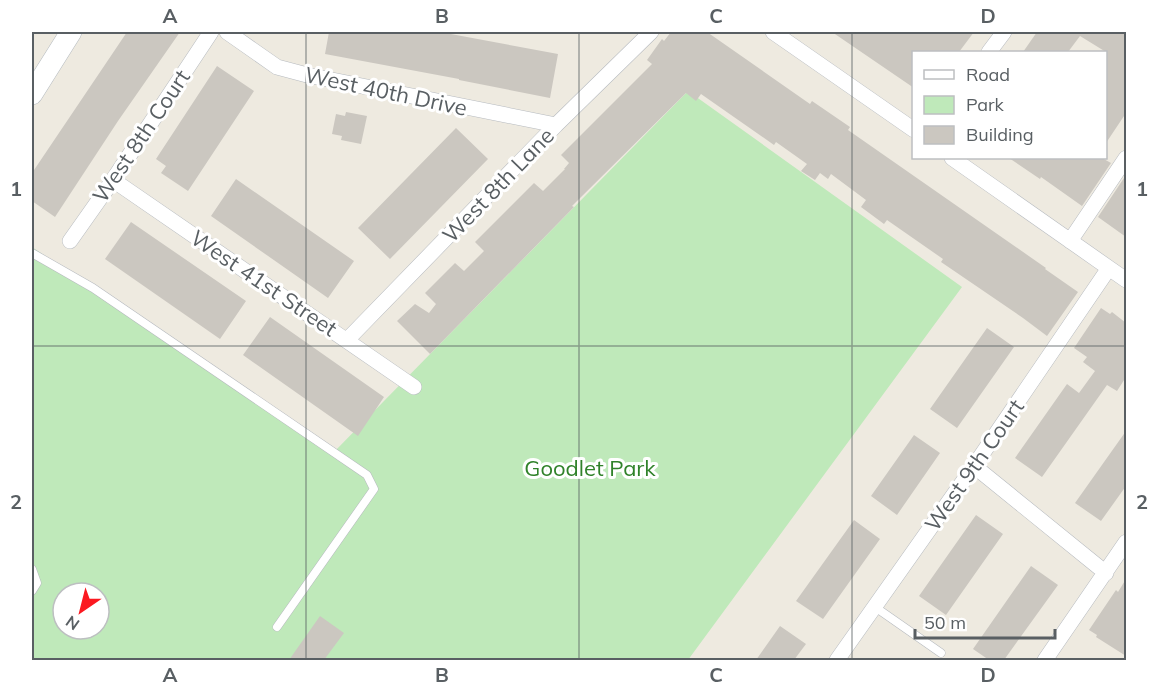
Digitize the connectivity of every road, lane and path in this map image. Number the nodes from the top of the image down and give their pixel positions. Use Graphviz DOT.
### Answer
graph roads {
  1 [pos="71,32"];
  2 [pos="211,32"];
  3 [pos="226,32"];
  4 [pos="651,32"];
  5 [pos="773,32"];
  6 [pos="1004,32"];
  7 [pos="791,36"];
  8 [pos="990,51"];
  9 [pos="32,94"];
  10 [pos="556,125"];
  11 [pos="912,128"];
  12 [pos="1126,158"];
  13 [pos="953,159"];
  14 [pos="113,180"];
  15 [pos="1070,240"];
  16 [pos="70,241"];
  17 [pos="32,253"];
  18 [pos="1109,268"];
  19 [pos="1126,280"];
  20 [pos="347,340"];
  21 [pos="414,387"];
  22 [pos="974,466"];
  23 [pos="1126,542"];
  24 [pos="32,569"];
  25 [pos="1106,573"];
  26 [pos="32,591"];
  27 [pos="875,607"];
  28 [pos="277,627"];
  29 [pos="941,653"];
  30 [pos="837,660"];
  31 [pos="1045,660"];
  1 -- 9 [label="street"];
  2 -- 14 [label="street, West 8th Court"];
  3 -- 10 [label="street, West 40th Drive"];
  4 -- 10 [label="street, West 8th Lane"];
  5 -- 7 [label="street"];
  6 -- 8 [label="street"];
  7 -- 11 [label="street"];
  10 -- 20 [label="street, West 8th Lane"];
  12 -- 15 [label="street"];
  13 -- 15 [label="street"];
  14 -- 16 [label="street, West 8th Court"];
  14 -- 20 [label="street, West 41st Street"];
  15 -- 18 [label="street"];
  17 -- 28 [label="lane"];
  18 -- 19 [label="street"];
  18 -- 22 [label="street, West 9th Court"];
  20 -- 21 [label="street, West 41st Street"];
  22 -- 25 [label="street"];
  22 -- 27 [label="street, West 9th Court"];
  23 -- 25 [label="street"];
  24 -- 26 [label="lane"];
  25 -- 31 [label="street"];
  27 -- 29 [label="lane"];
  27 -- 30 [label="street, West 9th Court"];
}
